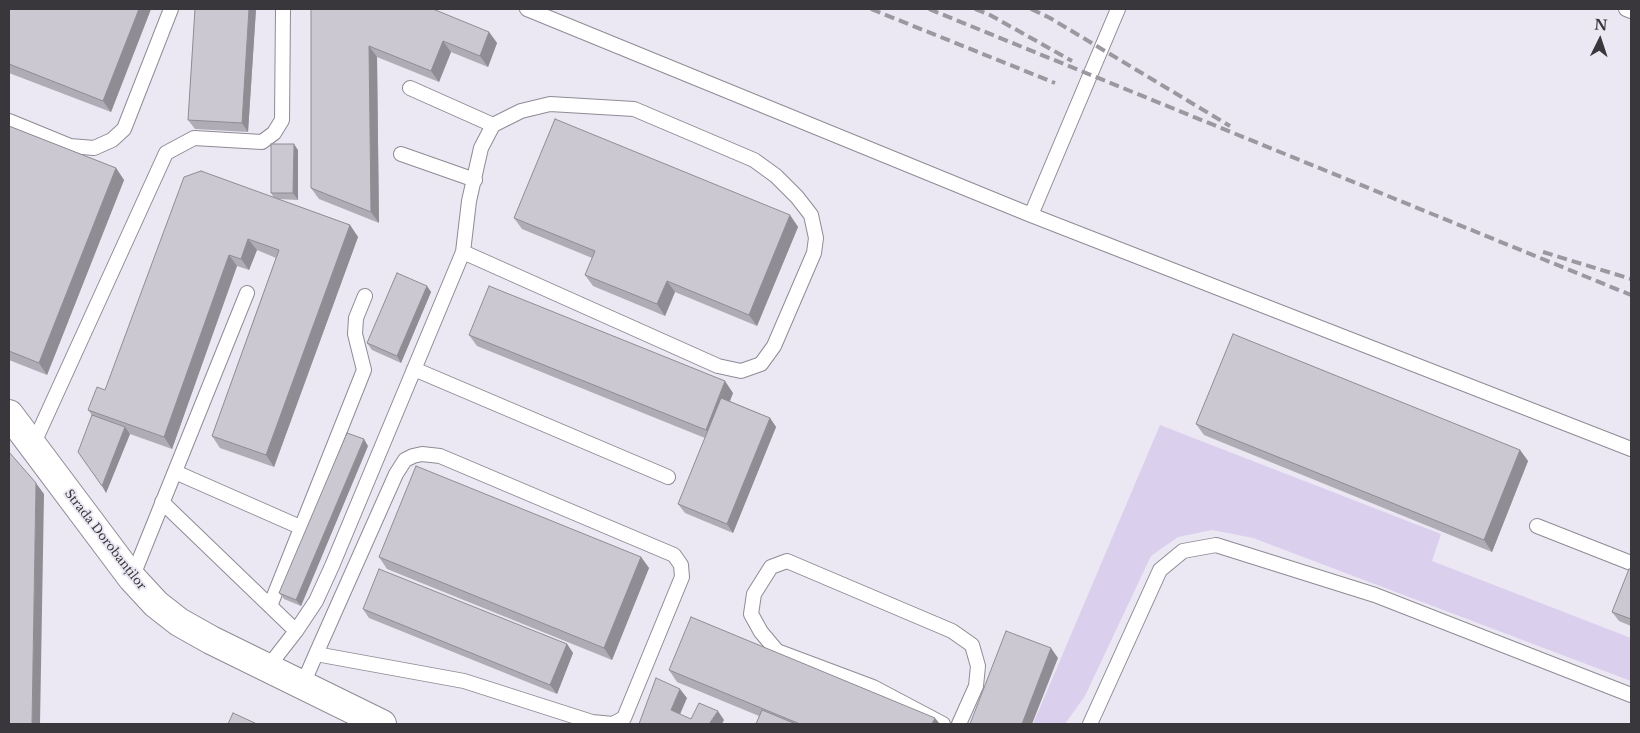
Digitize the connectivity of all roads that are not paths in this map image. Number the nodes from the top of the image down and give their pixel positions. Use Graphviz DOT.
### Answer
graph roads {
  1 [pos="171,9"];
  2 [pos="283,9"];
  3 [pos="527,9"];
  4 [pos="1118,9"];
  5 [pos="1626,9"];
  6 [pos="1631,11"];
  7 [pos="410,88"];
  8 [pos="9,121"];
  9 [pos="492,125"];
  10 [pos="401,154"];
  11 [pos="475,180"];
  12 [pos="1031,216"];
  13 [pos="463,252"];
  14 [pos="247,293"];
  15 [pos="365,296"];
  16 [pos="414,369"];
  17 [pos="9,414"];
  18 [pos="33,445"];
  19 [pos="1631,449"];
  20 [pos="175,472"];
  21 [pos="668,477"];
  22 [pos="162,502"];
  23 [pos="1537,526"];
  24 [pos="300,527"];
  25 [pos="1631,563"];
  26 [pos="132,578"];
  27 [pos="270,606"];
  28 [pos="296,631"];
  29 [pos="316,654"];
  30 [pos="268,667"];
  31 [pos="303,684"];
  32 [pos="1631,695"];
  33 [pos="382,724"];
  34 [pos="943,724"];
  35 [pos="959,724"];
  36 [pos="1090,724"];
  1 -- 8 [label="lane"];
  2 -- 18 [label="lane"];
  3 -- 12 [label="lane"];
  4 -- 12 [label="lane"];
  5 -- 6 [label="lane"];
  7 -- 9 [label="lane"];
  9 -- 11 [label="lane"];
  9 -- 13 [label="lane"];
  10 -- 11 [label="lane"];
  11 -- 13 [label="lane"];
  12 -- 19 [label="lane"];
  13 -- 16 [label="lane"];
  14 -- 20 [label="lane"];
  15 -- 24 [label="lane"];
  16 -- 21 [label="lane"];
  16 -- 28 [label="lane"];
  17 -- 18 [label="street, Strada Dorobanților"];
  18 -- 26 [label="street, Strada Dorobanților"];
  20 -- 22 [label="lane"];
  20 -- 24 [label="lane"];
  22 -- 26 [label="lane"];
  22 -- 27 [label="lane"];
  23 -- 25 [label="lane"];
  24 -- 27 [label="lane"];
  26 -- 30 [label="street, Strada Dorobanților"];
  27 -- 28 [label="lane"];
  28 -- 30 [label="lane"];
  29 -- 29 [label="lane"];
  29 -- 31 [label="lane"];
  30 -- 31 [label="street, Strada Dorobanților"];
  31 -- 33 [label="street, Strada Dorobanților"];
  32 -- 36 [label="lane"];
  34 -- 35 [label="lane"];
}
